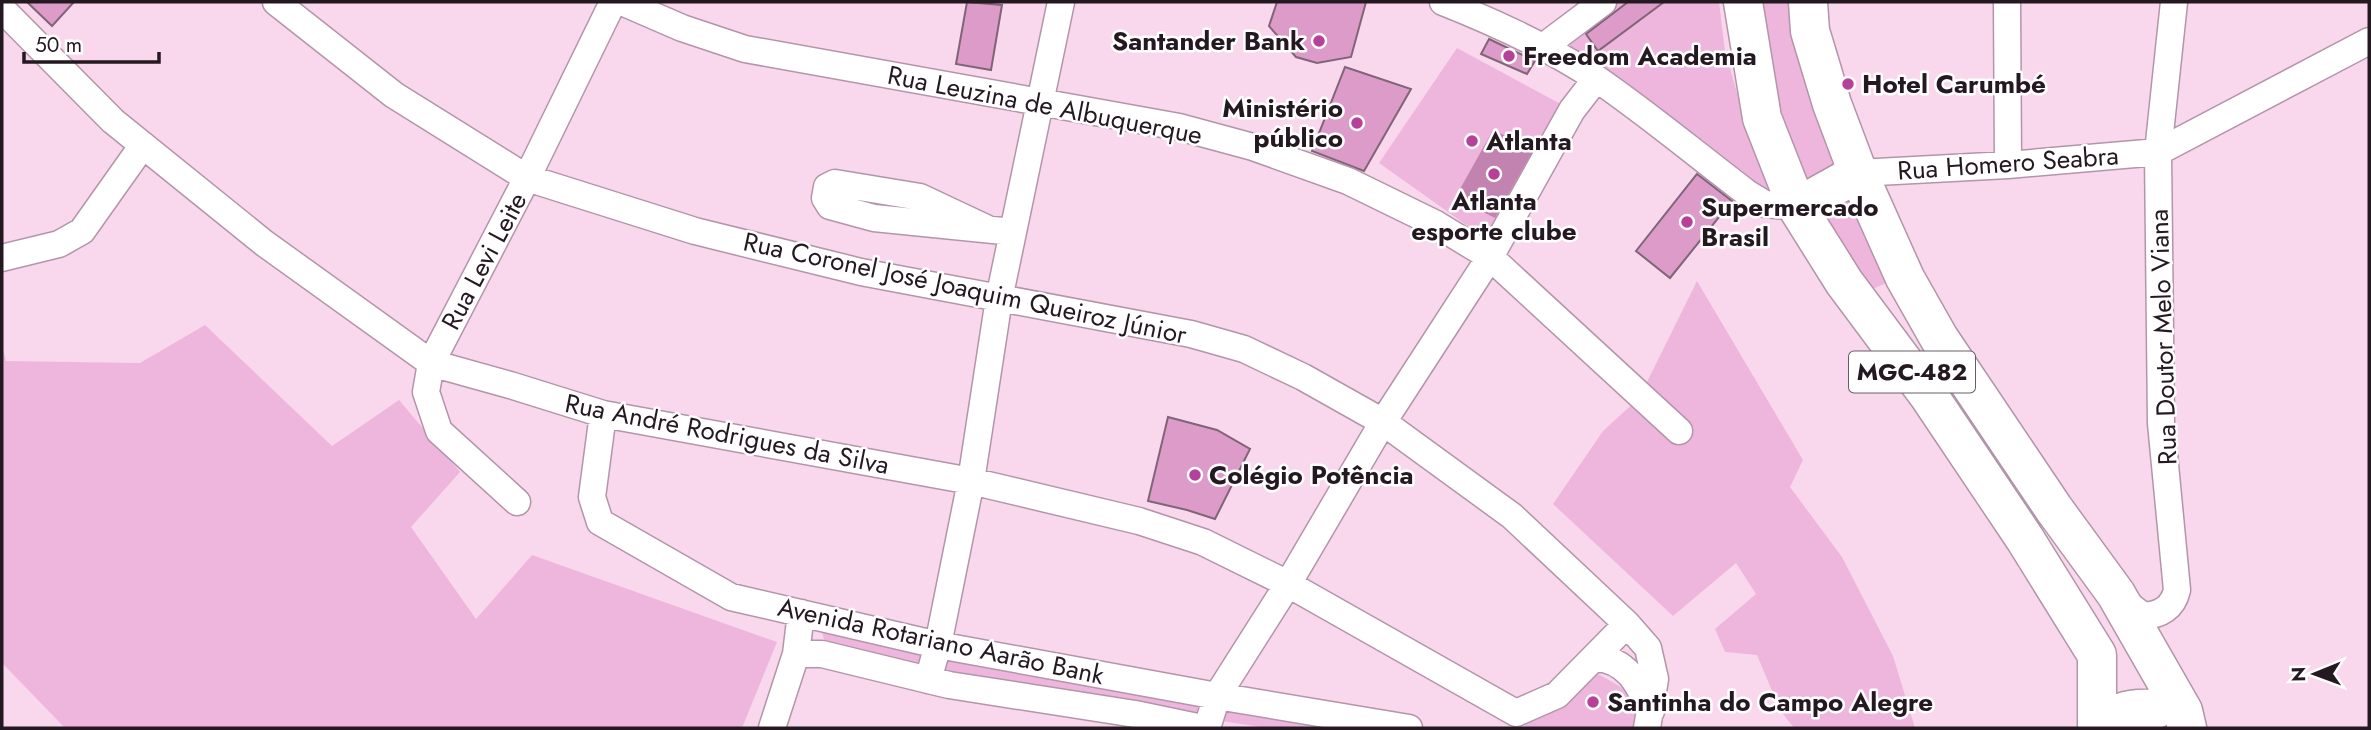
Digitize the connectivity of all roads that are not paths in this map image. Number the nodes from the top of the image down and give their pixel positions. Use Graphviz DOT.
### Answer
graph roads {
  1 [pos="276,2"];
  2 [pos="613,2"];
  3 [pos="622,2"];
  4 [pos="1061,2"];
  5 [pos="1443,2"];
  6 [pos="1604,2"];
  7 [pos="1743,2"];
  8 [pos="1808,2"];
  9 [pos="2007,2"];
  10 [pos="2174,2"];
  11 [pos="2,9"];
  12 [pos="2369,41"];
  13 [pos="1543,47"];
  14 [pos="1596,79"];
  15 [pos="1039,102"];
  16 [pos="143,145"];
  17 [pos="2158,152"];
  18 [pos="2008,165"];
  19 [pos="1858,173"];
  20 [pos="527,178"];
  21 [pos="1797,207"];
  22 [pos="1000,231"];
  23 [pos="1490,257"];
  24 [pos="2,258"];
  25 [pos="1905,278"];
  26 [pos="999,299"];
  27 [pos="1865,308"];
  28 [pos="1939,338"];
  29 [pos="430,363"];
  30 [pos="1905,363"];
  31 [pos="603,414"];
  32 [pos="1383,422"];
  33 [pos="1679,431"];
  34 [pos="971,481"];
  35 [pos="517,502"];
  36 [pos="2054,509"];
  37 [pos="2025,539"];
  38 [pos="1288,583"];
  39 [pos="2116,594"];
  40 [pos="801,613"];
  41 [pos="1627,624"];
  42 [pos="2115,635"];
  43 [pos="938,645"];
  44 [pos="796,654"];
  45 [pos="1595,658"];
  46 [pos="928,680"];
  47 [pos="1217,696"];
  48 [pos="1513,720"];
  49 [pos="1649,720"];
  50 [pos="1135,721"];
  51 [pos="2171,722"];
  52 [pos="2104,725"];
  53 [pos="772,728"];
  54 [pos="1204,728"];
  55 [pos="1409,728"];
  1 -- 20 [label="street, Rua Coronel José Joaquim Queiroz Júnior"];
  2 -- 20 [label="street, Rua Levi Leite"];
  3 -- 15 [label="street, Rua Leuzina de Albuquerque"];
  4 -- 15 [label="street"];
  5 -- 13 [label="street"];
  6 -- 13 [label="street"];
  7 -- 21 [label="highway, MGC-482"];
  8 -- 19 [label="highway, MGC-482"];
  9 -- 18 [label="street"];
  10 -- 17 [label="street, Rua Doutor Melo Viana"];
  11 -- 16 [label="street, Rua André Rodrigues da Silva"];
  12 -- 17 [label="street"];
  13 -- 14 [label="street"];
  14 -- 21 [label="street"];
  14 -- 23 [label="street"];
  15 -- 22 [label="street"];
  15 -- 23 [label="street, Rua Leuzina de Albuquerque"];
  16 -- 24 [label="street"];
  16 -- 29 [label="street, Rua André Rodrigues da Silva"];
  17 -- 18 [label="street, Rua Homero Seabra"];
  17 -- 39 [label="street, Rua Doutor Melo Viana"];
  18 -- 19 [label="street, Rua Homero Seabra"];
  19 -- 21 [label="highway"];
  19 -- 25 [label="highway, MGC-482"];
  20 -- 26 [label="street, Rua Coronel José Joaquim Queiroz Júnior"];
  20 -- 29 [label="street, Rua Levi Leite"];
  21 -- 27 [label="highway, MGC-482"];
  22 -- 22 [label="street"];
  22 -- 26 [label="street"];
  23 -- 32 [label="street"];
  23 -- 33 [label="street, Rua Leuzina de Albuquerque"];
  25 -- 27 [label="highway"];
  25 -- 28 [label="highway, MGC-482"];
  26 -- 32 [label="street, Rua Coronel José Joaquim Queiroz Júnior"];
  26 -- 34 [label="street"];
  27 -- 30 [label="highway, MGC-482"];
  28 -- 30 [label="highway"];
  28 -- 36 [label="highway, MGC-482"];
  29 -- 31 [label="street, Rua André Rodrigues da Silva"];
  29 -- 35 [label="street, Rua Levi Leite"];
  30 -- 37 [label="highway, MGC-482"];
  31 -- 34 [label="street, Rua André Rodrigues da Silva"];
  31 -- 40 [label="street, Avenida Rotariano Aarão Bank"];
  32 -- 38 [label="street"];
  32 -- 41 [label="street, Rua Coronel José Joaquim Queiroz Júnior"];
  34 -- 38 [label="street, Rua André Rodrigues da Silva"];
  34 -- 43 [label="street"];
  36 -- 39 [label="highway, MGC-482"];
  36 -- 42 [label="highway"];
  37 -- 42 [label="highway, MGC-482"];
  37 -- 52 [label="highway"];
  38 -- 47 [label="street"];
  38 -- 48 [label="street, Rua André Rodrigues da Silva"];
  39 -- 51 [label="highway, MGC-482"];
  40 -- 43 [label="street, Avenida Rotariano Aarão Bank"];
  40 -- 44 [label="street"];
  41 -- 45 [label="street"];
  41 -- 49 [label="street, Rua Coronel José Joaquim Queiroz Júnior"];
  42 -- 51 [label="highway, MGC-482"];
  42 -- 52 [label="highway"];
  43 -- 46 [label="street"];
  43 -- 47 [label="street, Avenida Rotariano Aarão Bank"];
  44 -- 46 [label="street, Avenida Rotariano Aarão Bank"];
  44 -- 53 [label="street"];
  45 -- 48 [label="street"];
  45 -- 49 [label="street"];
  46 -- 50 [label="street, Avenida Rotariano Aarão Bank"];
  47 -- 54 [label="street"];
  47 -- 55 [label="street, Avenida Rotariano Aarão Bank"];
  50 -- 54 [label="street, Avenida Rotariano Aarão Bank"];
  51 -- 52 [label="highway"];
}
